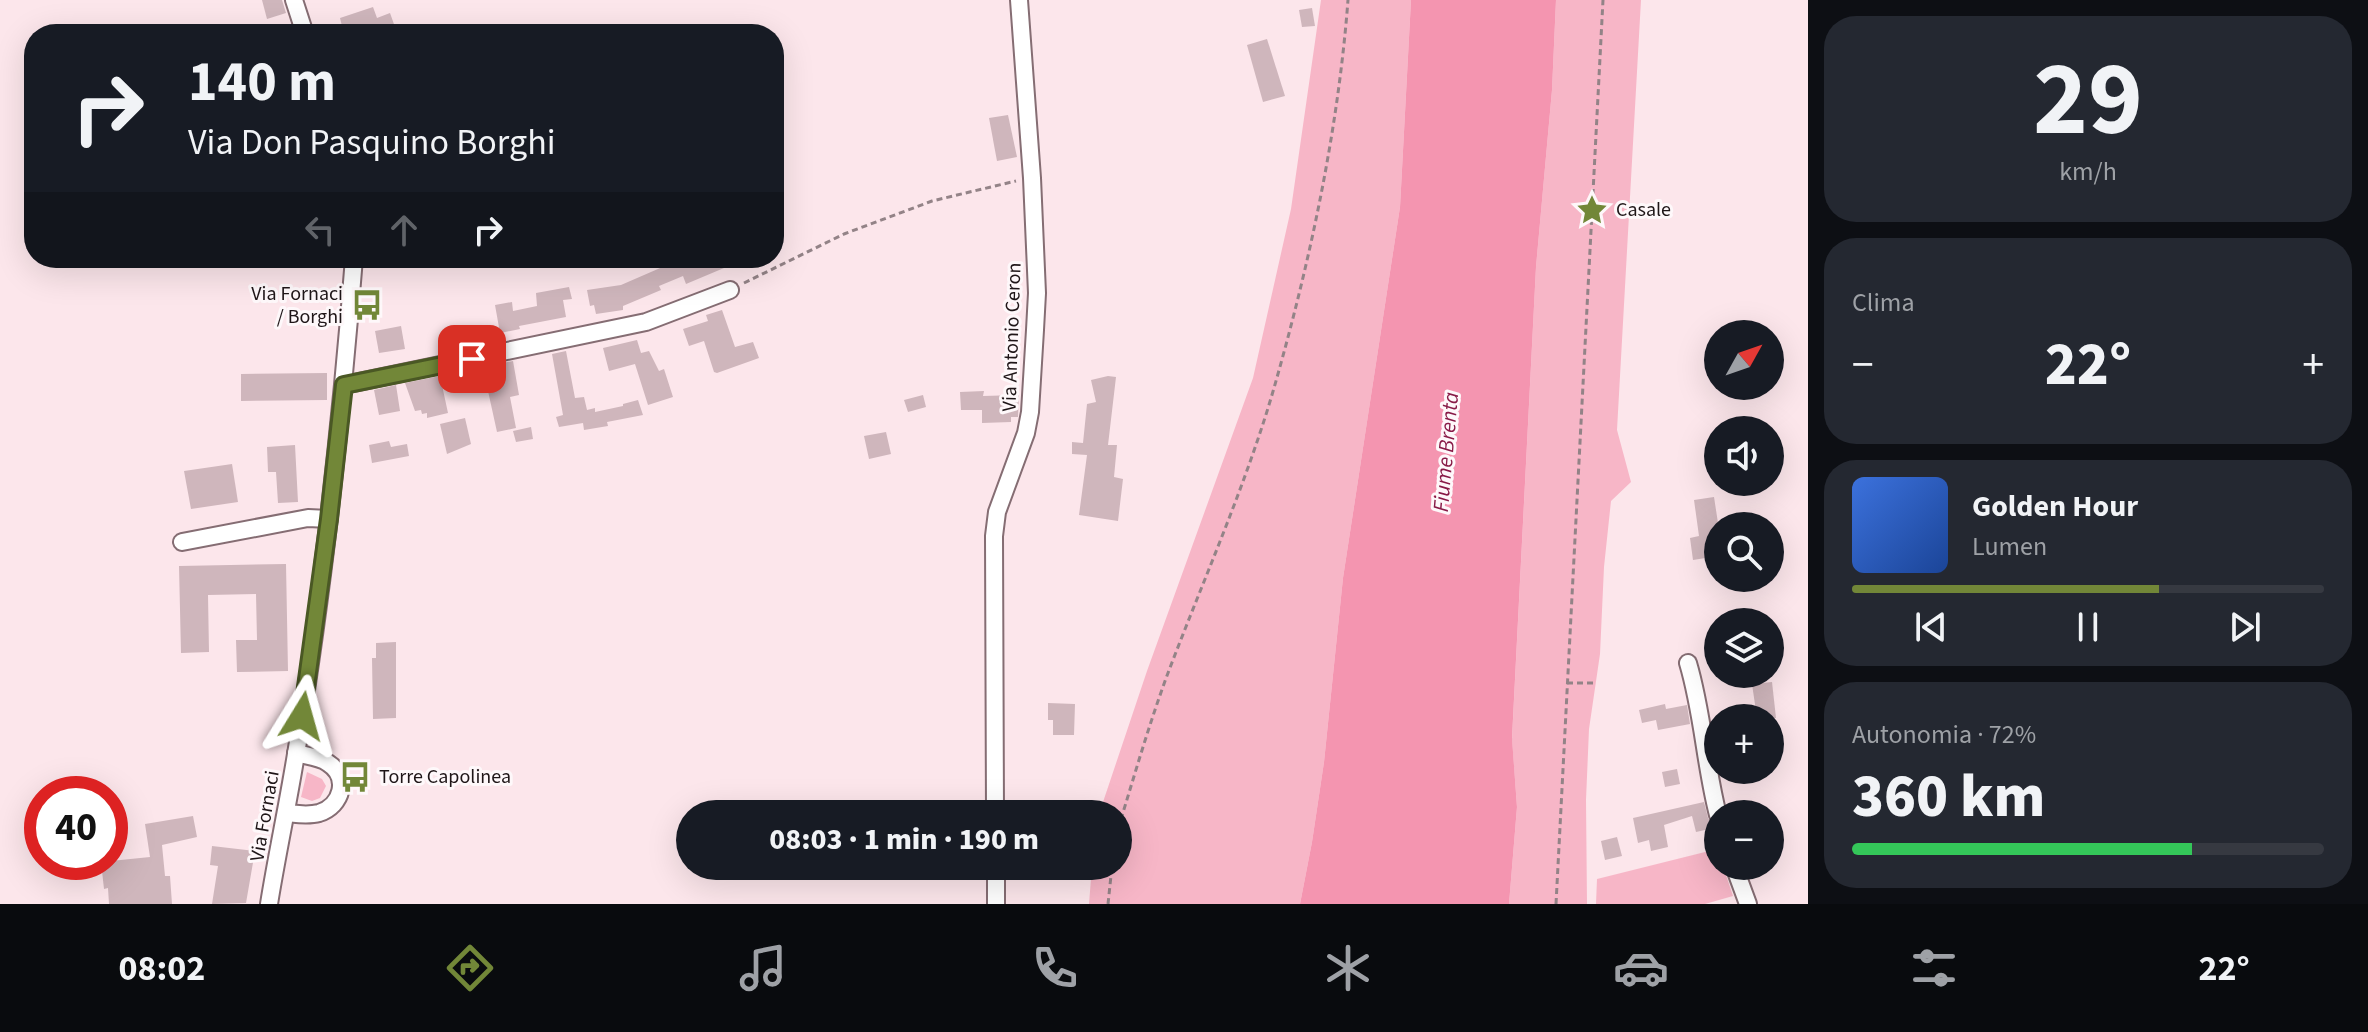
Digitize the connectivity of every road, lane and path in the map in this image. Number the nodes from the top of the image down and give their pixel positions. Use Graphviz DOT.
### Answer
graph roads {
  1 [pos="294,0"];
  2 [pos="1019,0"];
  3 [pos="1348,0"];
  4 [pos="1603,0"];
  5 [pos="302,24"];
  6 [pos="1032,178"];
  7 [pos="784,263"];
  8 [pos="353,268"];
  9 [pos="775,268"];
  10 [pos="730,290"];
  11 [pos="344,385"];
  12 [pos="329,519"];
  13 [pos="182,542"];
  14 [pos="1688,663"];
  15 [pos="1567,683"];
  16 [pos="1594,683"];
  17 [pos="296,753"];
  18 [pos="995,800"];
  19 [pos="1127,800"];
  20 [pos="1714,800"];
  21 [pos="286,813"];
  22 [pos="996,880"];
  23 [pos="1111,880"];
  24 [pos="1739,880"];
  25 [pos="269,904"];
  26 [pos="996,904"];
  27 [pos="1108,904"];
  28 [pos="1556,904"];
  29 [pos="1748,904"];
  1 -- 5 [label="street"];
  2 -- 6 [label="street, Via Antonio Ceron"];
  3 -- 19 [label="path"];
  4 -- 15 [label="path"];
  6 -- 7 [label="path"];
  6 -- 18 [label="street, Via Antonio Ceron"];
  8 -- 11 [label="street, Via Fornaci"];
  9 -- 10 [label="path"];
  10 -- 11 [label="street"];
  11 -- 12 [label="street, Via Fornaci"];
  12 -- 13 [label="street"];
  12 -- 17 [label="street, Via Fornaci"];
  14 -- 20 [label="street"];
  15 -- 16 [label="path"];
  15 -- 28 [label="path"];
  17 -- 21 [label="street, Via Fornaci"];
  17 -- 21 [label="street"];
  21 -- 25 [label="street, Via Fornaci"];
  22 -- 26 [label="street"];
  23 -- 27 [label="path"];
  24 -- 29 [label="street"];
}
